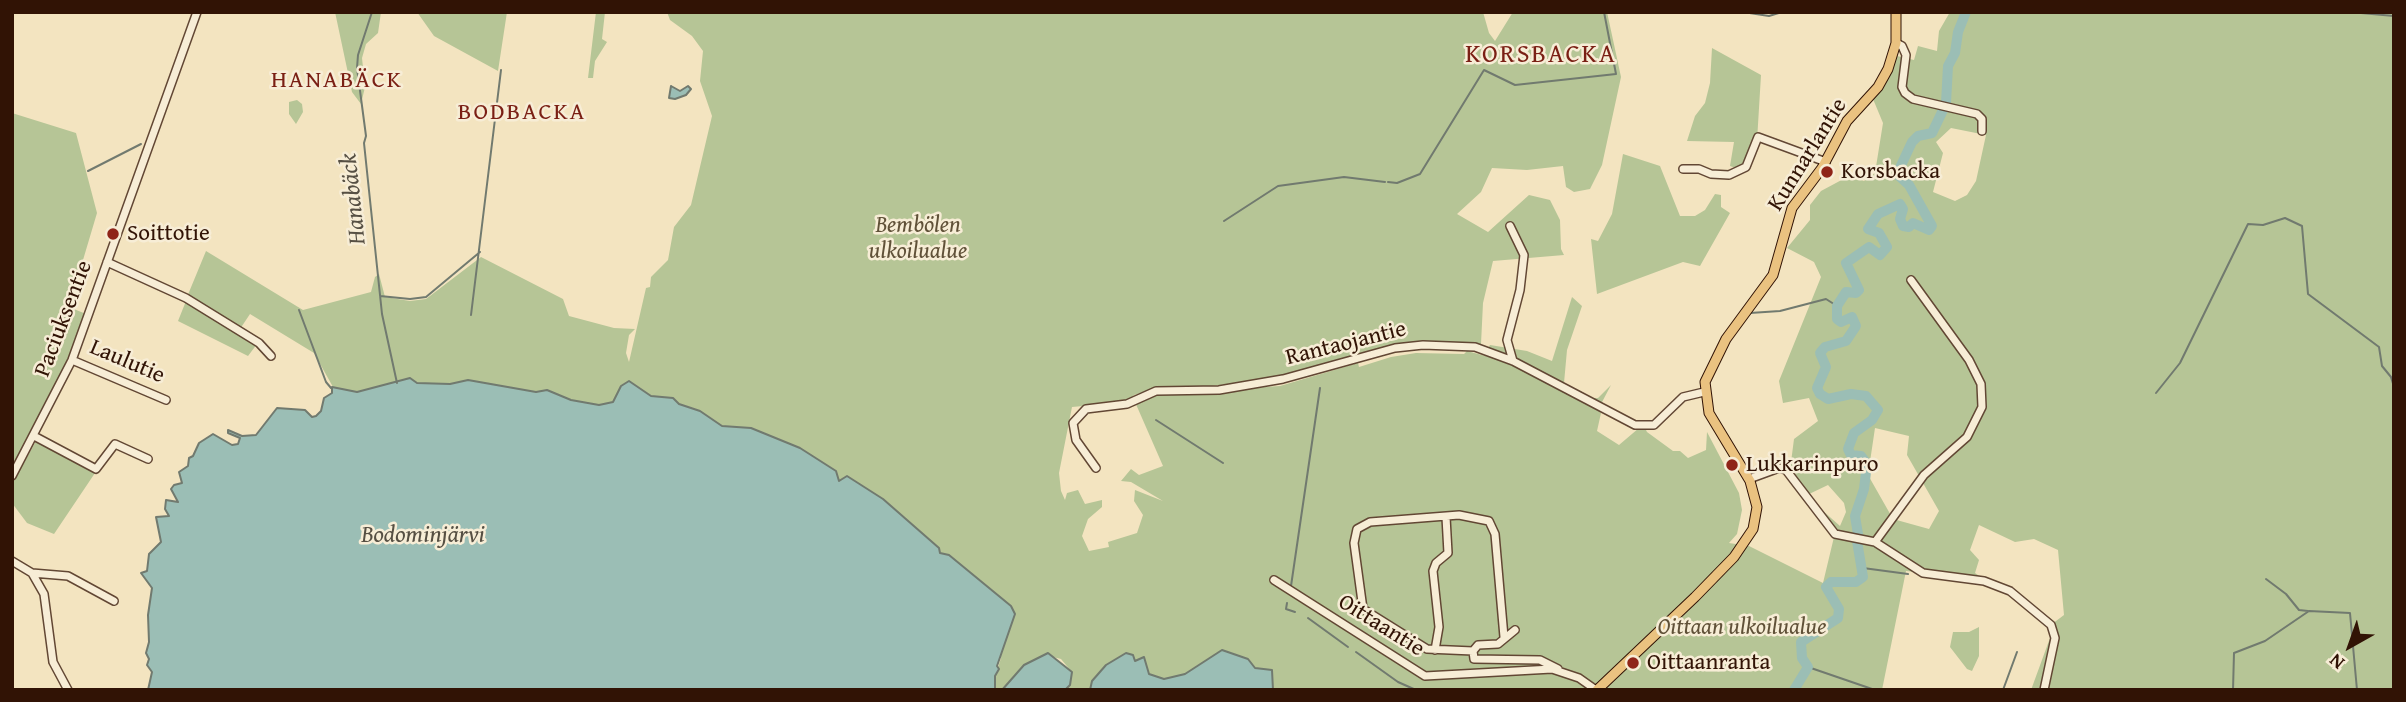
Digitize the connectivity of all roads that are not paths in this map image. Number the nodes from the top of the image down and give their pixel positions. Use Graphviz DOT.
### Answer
graph roads {
  1 [pos="197,12"];
  2 [pos="1896,12"];
  3 [pos="1896,43"];
  4 [pos="1982,131"];
  5 [pos="1826,162"];
  6 [pos="1683,169"];
  7 [pos="1510,226"];
  8 [pos="107,262"];
  9 [pos="1911,280"];
  10 [pos="271,355"];
  11 [pos="72,360"];
  12 [pos="1513,361"];
  13 [pos="1704,392"];
  14 [pos="166,400"];
  15 [pos="34,436"];
  16 [pos="148,459"];
  17 [pos="1096,468"];
  18 [pos="12,477"];
  19 [pos="1749,479"];
  20 [pos="1446,517"];
  21 [pos="1875,542"];
  22 [pos="12,562"];
  23 [pos="32,573"];
  24 [pos="1274,580"];
  25 [pos="114,601"];
  26 [pos="1515,631"];
  27 [pos="1504,638"];
  28 [pos="1435,650"];
  29 [pos="1473,651"];
  30 [pos="1558,670"];
  31 [pos="68,690"];
  32 [pos="1596,690"];
  33 [pos="2044,690"];
  1 -- 8 [label="street, Paciuksentie"];
  2 -- 3 [label="main road, Kunnarlantie"];
  3 -- 4 [label="street"];
  3 -- 5 [label="main road, Kunnarlantie"];
  5 -- 6 [label="street"];
  5 -- 13 [label="main road, Kunnarlantie"];
  7 -- 12 [label="street"];
  8 -- 10 [label="street"];
  8 -- 11 [label="street, Paciuksentie"];
  9 -- 21 [label="street"];
  11 -- 14 [label="street, Laulutie"];
  11 -- 15 [label="street, Paciuksentie"];
  12 -- 13 [label="street, Rantaojantie"];
  12 -- 17 [label="street, Rantaojantie"];
  13 -- 19 [label="main road"];
  15 -- 16 [label="street"];
  15 -- 18 [label="street, Paciuksentie"];
  19 -- 21 [label="street"];
  19 -- 32 [label="main road"];
  20 -- 27 [label="street"];
  20 -- 28 [label="street"];
  20 -- 28 [label="street"];
  21 -- 33 [label="street"];
  22 -- 23 [label="street"];
  23 -- 25 [label="street"];
  23 -- 31 [label="street"];
  24 -- 30 [label="street, Oittaantie"];
  26 -- 27 [label="street"];
  27 -- 29 [label="street"];
  28 -- 29 [label="street"];
  29 -- 30 [label="street"];
  30 -- 32 [label="street, Oittaantie"];
}
